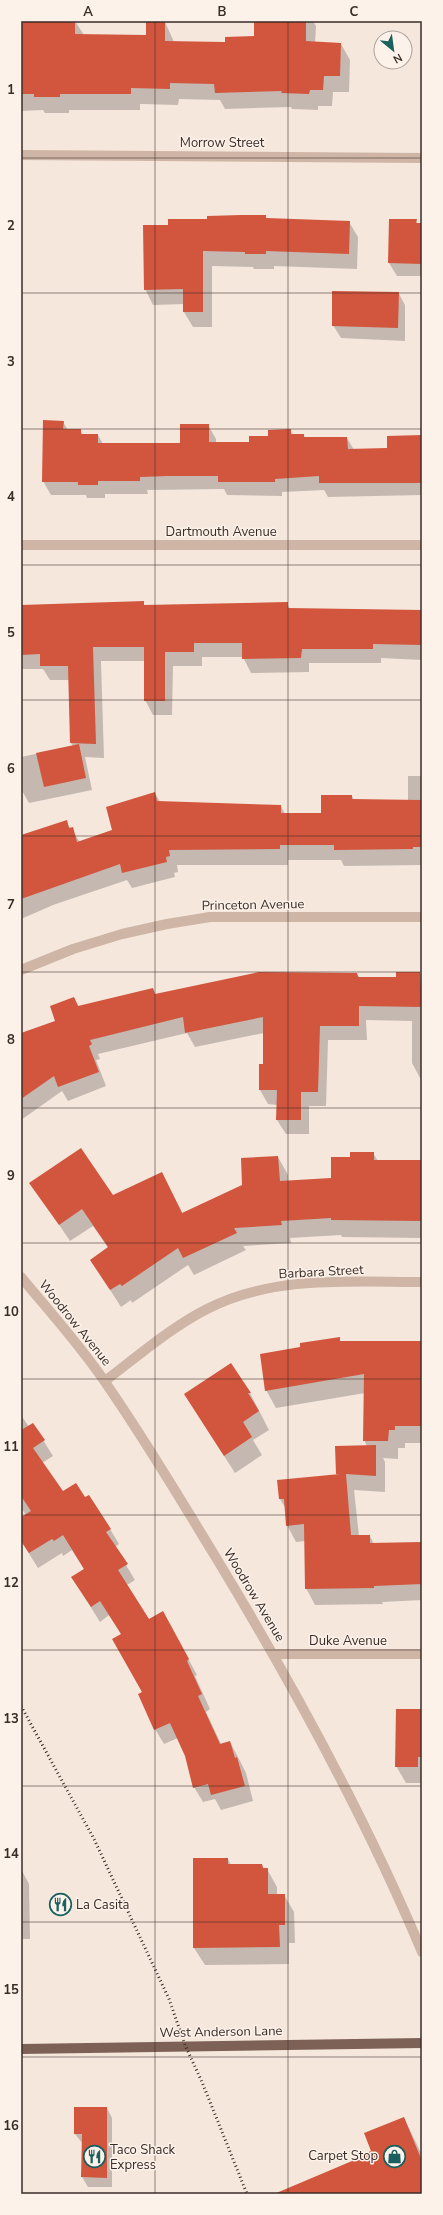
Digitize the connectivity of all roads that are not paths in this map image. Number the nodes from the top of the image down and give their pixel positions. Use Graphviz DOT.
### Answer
graph roads {
  1 [pos="21,155"];
  2 [pos="422,158"];
  3 [pos="21,545"];
  4 [pos="422,545"];
  5 [pos="422,917"];
  6 [pos="21,970"];
  7 [pos="21,1277"];
  8 [pos="422,1282"];
  9 [pos="105,1381"];
  10 [pos="275,1654"];
  11 [pos="422,1654"];
  12 [pos="422,1952"];
  13 [pos="422,2043"];
  14 [pos="21,2049"];
  1 -- 2 [label="street, Morrow Street"];
  3 -- 4 [label="street, Dartmouth Avenue"];
  5 -- 6 [label="street, Princeton Avenue"];
  7 -- 9 [label="street, Woodrow Avenue"];
  8 -- 9 [label="street, Barbara Street"];
  9 -- 10 [label="street, Woodrow Avenue"];
  10 -- 11 [label="street, Duke Avenue"];
  10 -- 12 [label="street, Woodrow Avenue"];
  13 -- 14 [label="main road, West Anderson Lane"];
}
